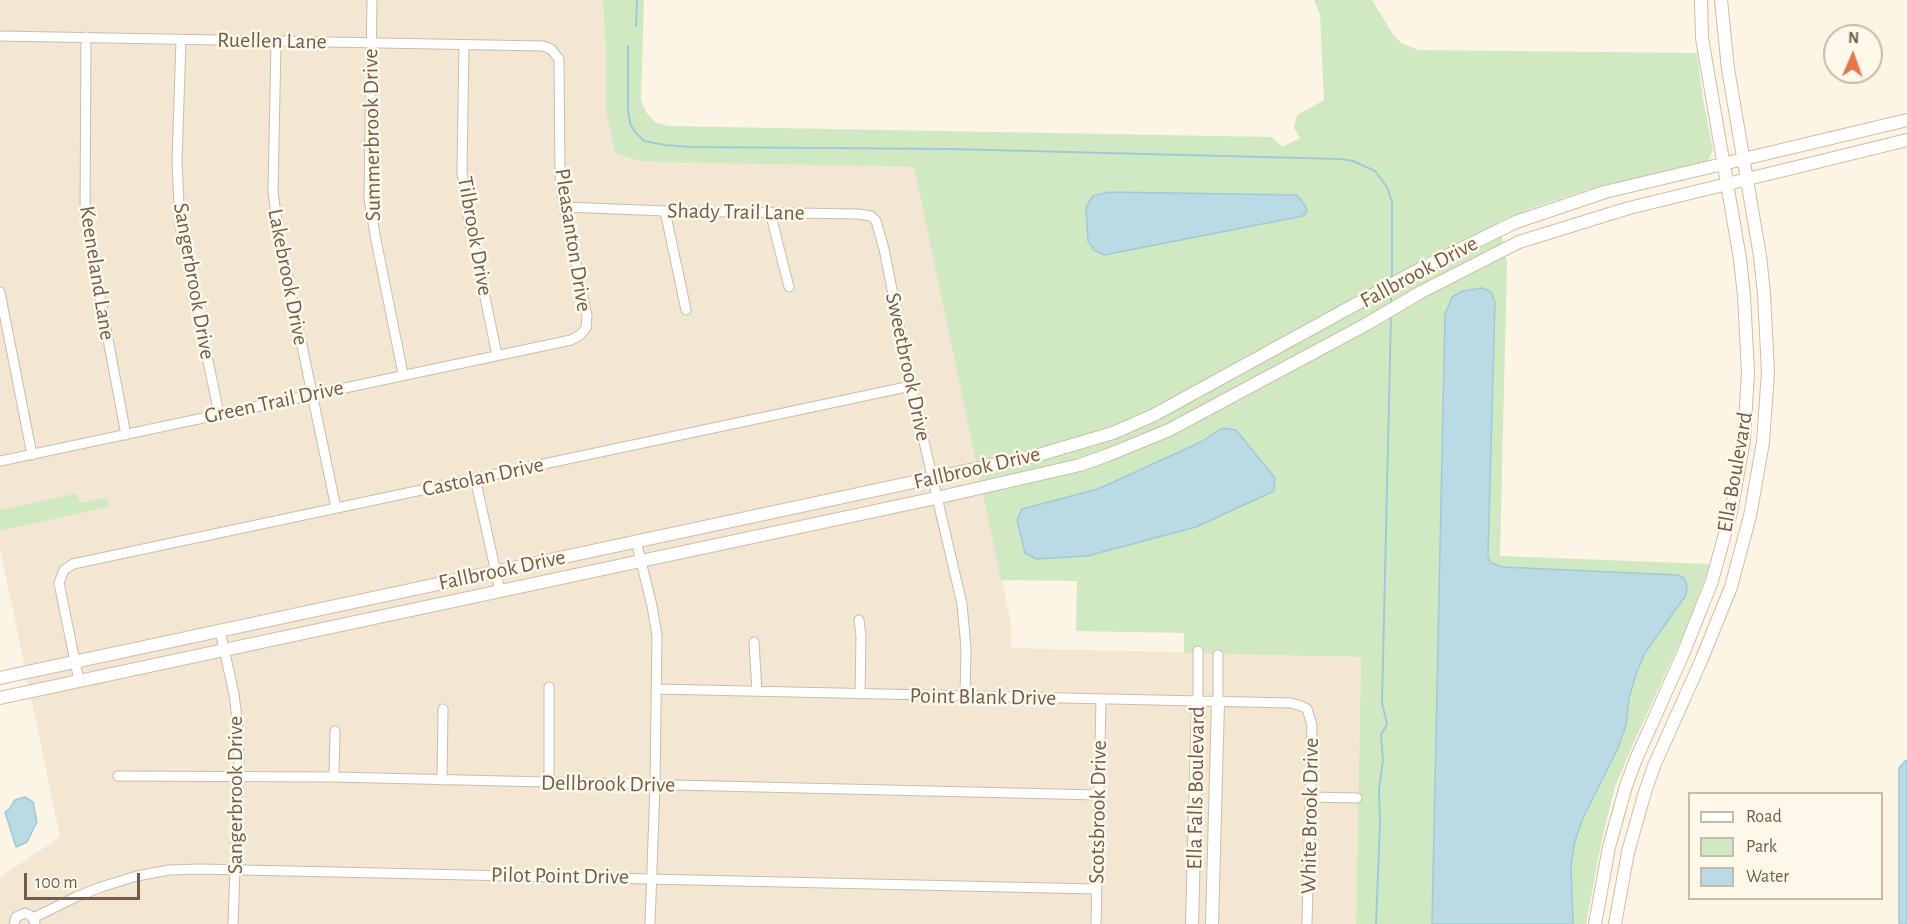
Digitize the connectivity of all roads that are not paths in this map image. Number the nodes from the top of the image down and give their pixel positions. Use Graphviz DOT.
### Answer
graph roads {
  1 [pos="372,0"];
  2 [pos="1701,0"];
  3 [pos="1721,0"];
  4 [pos="0,36"];
  5 [pos="86,38"];
  6 [pos="181,40"];
  7 [pos="276,42"];
  8 [pos="370,42"];
  9 [pos="465,45"];
  10 [pos="543,46"];
  11 [pos="1907,120"];
  12 [pos="1907,140"];
  13 [pos="1743,159"];
  14 [pos="1724,164"];
  15 [pos="1746,179"];
  16 [pos="1727,183"];
  17 [pos="564,207"];
  18 [pos="665,211"];
  19 [pos="770,212"];
  20 [pos="1532,216"];
  21 [pos="1540,235"];
  22 [pos="884,249"];
  23 [pos="1400,280"];
  24 [pos="789,287"];
  25 [pos="0,292"];
  26 [pos="1409,299"];
  27 [pos="686,310"];
  28 [pos="548,344"];
  29 [pos="498,354"];
  30 [pos="404,374"];
  31 [pos="911,386"];
  32 [pos="312,394"];
  33 [pos="219,414"];
  34 [pos="1746,418"];
  35 [pos="1766,419"];
  36 [pos="1113,433"];
  37 [pos="126,435"];
  38 [pos="1120,450"];
  39 [pos="32,454"];
  40 [pos="0,461"];
  41 [pos="475,478"];
  42 [pos="932,480"];
  43 [pos="936,498"];
  44 [pos="803,506"];
  45 [pos="336,508"];
  46 [pos="807,525"];
  47 [pos="636,541"];
  48 [pos="641,561"];
  49 [pos="495,572"];
  50 [pos="1712,581"];
  51 [pos="1731,587"];
  52 [pos="500,591"];
  53 [pos="354,602"];
  54 [pos="859,620"];
  55 [pos="359,621"];
  56 [pos="220,631"];
  57 [pos="754,642"];
  58 [pos="224,650"];
  59 [pos="1198,651"];
  60 [pos="1218,655"];
  61 [pos="75,662"];
  62 [pos="0,678"];
  63 [pos="79,681"];
  64 [pos="549,687"];
  65 [pos="656,689"];
  66 [pos="757,691"];
  67 [pos="860,694"];
  68 [pos="965,696"];
  69 [pos="0,698"];
  70 [pos="1101,700"];
  71 [pos="1198,702"];
  72 [pos="1218,702"];
  73 [pos="443,709"];
  74 [pos="1307,710"];
  75 [pos="335,730"];
  76 [pos="118,776"];
  77 [pos="238,776"];
  78 [pos="334,777"];
  79 [pos="441,780"];
  80 [pos="549,782"];
  81 [pos="655,785"];
  82 [pos="1099,795"];
  83 [pos="1310,797"];
  84 [pos="1357,798"];
  85 [pos="235,869"];
  86 [pos="652,879"];
  87 [pos="1096,889"];
  88 [pos="1193,892"];
  89 [pos="1212,893"];
  90 [pos="1595,920"];
  91 [pos="34,921"];
  92 [pos="1615,922"];
  93 [pos="14,924"];
  94 [pos="233,924"];
  95 [pos="650,924"];
  96 [pos="1096,924"];
  97 [pos="1192,924"];
  98 [pos="1212,924"];
  99 [pos="1307,924"];
  1 -- 8 [label="street, Summerbrook Drive"];
  2 -- 14 [label="main road, Ella Boulevard"];
  3 -- 13 [label="main road, Ella Boulevard"];
  4 -- 5 [label="street, Ruellen Lane"];
  5 -- 6 [label="street, Ruellen Lane"];
  5 -- 37 [label="street, Keeneland Lane"];
  6 -- 7 [label="street, Ruellen Lane"];
  6 -- 33 [label="street, Sangerbrook Drive"];
  7 -- 8 [label="street, Ruellen Lane"];
  7 -- 32 [label="street, Lakebrook Drive"];
  8 -- 9 [label="street, Ruellen Lane"];
  8 -- 30 [label="street, Summerbrook Drive"];
  9 -- 10 [label="street, Ruellen Lane"];
  9 -- 29 [label="street, Tilbrook Drive"];
  10 -- 17 [label="street, Pleasanton Drive"];
  11 -- 13 [label="main road, Fallbrook Drive"];
  12 -- 15 [label="main road, Fallbrook Drive"];
  13 -- 14 [label="main road, Fallbrook Drive"];
  13 -- 15 [label="main road, Ella Boulevard"];
  14 -- 16 [label="main road, Ella Boulevard"];
  14 -- 20 [label="main road, Fallbrook Drive"];
  15 -- 16 [label="main road, Fallbrook Drive"];
  15 -- 35 [label="main road, Ella Boulevard"];
  16 -- 21 [label="main road, Fallbrook Drive"];
  16 -- 34 [label="main road, Ella Boulevard"];
  17 -- 18 [label="street, Shady Trail Lane"];
  17 -- 28 [label="street, Pleasanton Drive"];
  18 -- 19 [label="street, Shady Trail Lane"];
  18 -- 27 [label="street"];
  19 -- 22 [label="street, Shady Trail Lane"];
  19 -- 24 [label="street"];
  20 -- 21 [label="main road"];
  20 -- 23 [label="main road, Fallbrook Drive"];
  21 -- 26 [label="main road, Fallbrook Drive"];
  22 -- 31 [label="street, Sweetbrook Drive"];
  23 -- 26 [label="main road"];
  23 -- 36 [label="main road, Fallbrook Drive"];
  25 -- 39 [label="street"];
  26 -- 38 [label="main road, Fallbrook Drive"];
  28 -- 29 [label="street, Green Trail Drive"];
  29 -- 30 [label="street, Green Trail Drive"];
  30 -- 32 [label="street, Green Trail Drive"];
  31 -- 41 [label="street, Castolan Drive"];
  31 -- 42 [label="street, Sweetbrook Drive"];
  32 -- 33 [label="street, Green Trail Drive"];
  32 -- 45 [label="street, Lakebrook Drive"];
  33 -- 37 [label="street, Green Trail Drive"];
  34 -- 35 [label="main road"];
  34 -- 50 [label="main road, Ella Boulevard"];
  35 -- 51 [label="main road, Ella Boulevard"];
  36 -- 38 [label="main road"];
  36 -- 42 [label="main road, Fallbrook Drive"];
  37 -- 39 [label="street, Green Trail Drive"];
  38 -- 43 [label="main road, Fallbrook Drive"];
  39 -- 40 [label="street, Green Trail Drive"];
  41 -- 45 [label="street, Castolan Drive"];
  41 -- 49 [label="street"];
  42 -- 43 [label="street, Sweetbrook Drive"];
  42 -- 44 [label="main road, Fallbrook Drive"];
  43 -- 46 [label="main road, Fallbrook Drive"];
  43 -- 68 [label="street, Sweetbrook Drive"];
  44 -- 46 [label="main road"];
  44 -- 47 [label="main road, Fallbrook Drive"];
  45 -- 61 [label="street, Castolan Drive"];
  46 -- 48 [label="main road, Fallbrook Drive"];
  47 -- 48 [label="street"];
  47 -- 49 [label="main road, Fallbrook Drive"];
  48 -- 52 [label="main road, Fallbrook Drive"];
  48 -- 65 [label="street"];
  49 -- 52 [label="street"];
  49 -- 53 [label="main road, Fallbrook Drive"];
  50 -- 51 [label="main road"];
  50 -- 90 [label="main road, Ella Boulevard"];
  51 -- 92 [label="main road, Ella Boulevard"];
  52 -- 55 [label="main road, Fallbrook Drive"];
  53 -- 55 [label="main road"];
  53 -- 56 [label="main road, Fallbrook Drive"];
  54 -- 67 [label="street"];
  55 -- 58 [label="main road, Fallbrook Drive"];
  56 -- 58 [label="street, Sangerbrook Drive"];
  56 -- 61 [label="main road, Fallbrook Drive"];
  57 -- 66 [label="street"];
  58 -- 63 [label="main road, Fallbrook Drive"];
  58 -- 77 [label="street, Sangerbrook Drive"];
  59 -- 71 [label="street, Ella Falls Boulevard"];
  60 -- 72 [label="street, Ella Falls Boulevard"];
  61 -- 62 [label="main road, Fallbrook Drive"];
  61 -- 63 [label="street"];
  63 -- 69 [label="main road, Fallbrook Drive"];
  64 -- 80 [label="street"];
  65 -- 66 [label="street, Point Blank Drive"];
  65 -- 81 [label="street"];
  66 -- 67 [label="street, Point Blank Drive"];
  67 -- 68 [label="street, Point Blank Drive"];
  68 -- 70 [label="street, Point Blank Drive"];
  70 -- 71 [label="street, Point Blank Drive"];
  70 -- 82 [label="street, Scotsbrook Drive"];
  71 -- 72 [label="street, Point Blank Drive"];
  71 -- 88 [label="main road, Ella Falls Boulevard"];
  72 -- 74 [label="street, Point Blank Drive"];
  72 -- 89 [label="main road, Ella Falls Boulevard"];
  73 -- 79 [label="street"];
  74 -- 83 [label="street, White Brook Drive"];
  75 -- 78 [label="street"];
  76 -- 77 [label="street, Dellbrook Drive"];
  77 -- 78 [label="street, Dellbrook Drive"];
  77 -- 85 [label="street, Sangerbrook Drive"];
  78 -- 79 [label="street, Dellbrook Drive"];
  79 -- 80 [label="street, Dellbrook Drive"];
  80 -- 81 [label="street, Dellbrook Drive"];
  81 -- 82 [label="street, Dellbrook Drive"];
  81 -- 86 [label="street"];
  82 -- 87 [label="street, Scotsbrook Drive"];
  83 -- 84 [label="street"];
  83 -- 99 [label="street, White Brook Drive"];
  85 -- 86 [label="street, Pilot Point Drive"];
  85 -- 91 [label="street, Pilot Point Drive"];
  85 -- 94 [label="street, Sangerbrook Drive"];
  86 -- 87 [label="street, Pilot Point Drive"];
  86 -- 95 [label="street"];
  87 -- 96 [label="street, Scotsbrook Drive"];
  88 -- 89 [label="main road"];
  88 -- 97 [label="main road, Ella Falls Boulevard"];
  89 -- 98 [label="main road, Ella Falls Boulevard"];
  90 -- 92 [label="main road"];
  91 -- 93 [label="street, Pilot Point Drive"];
}
